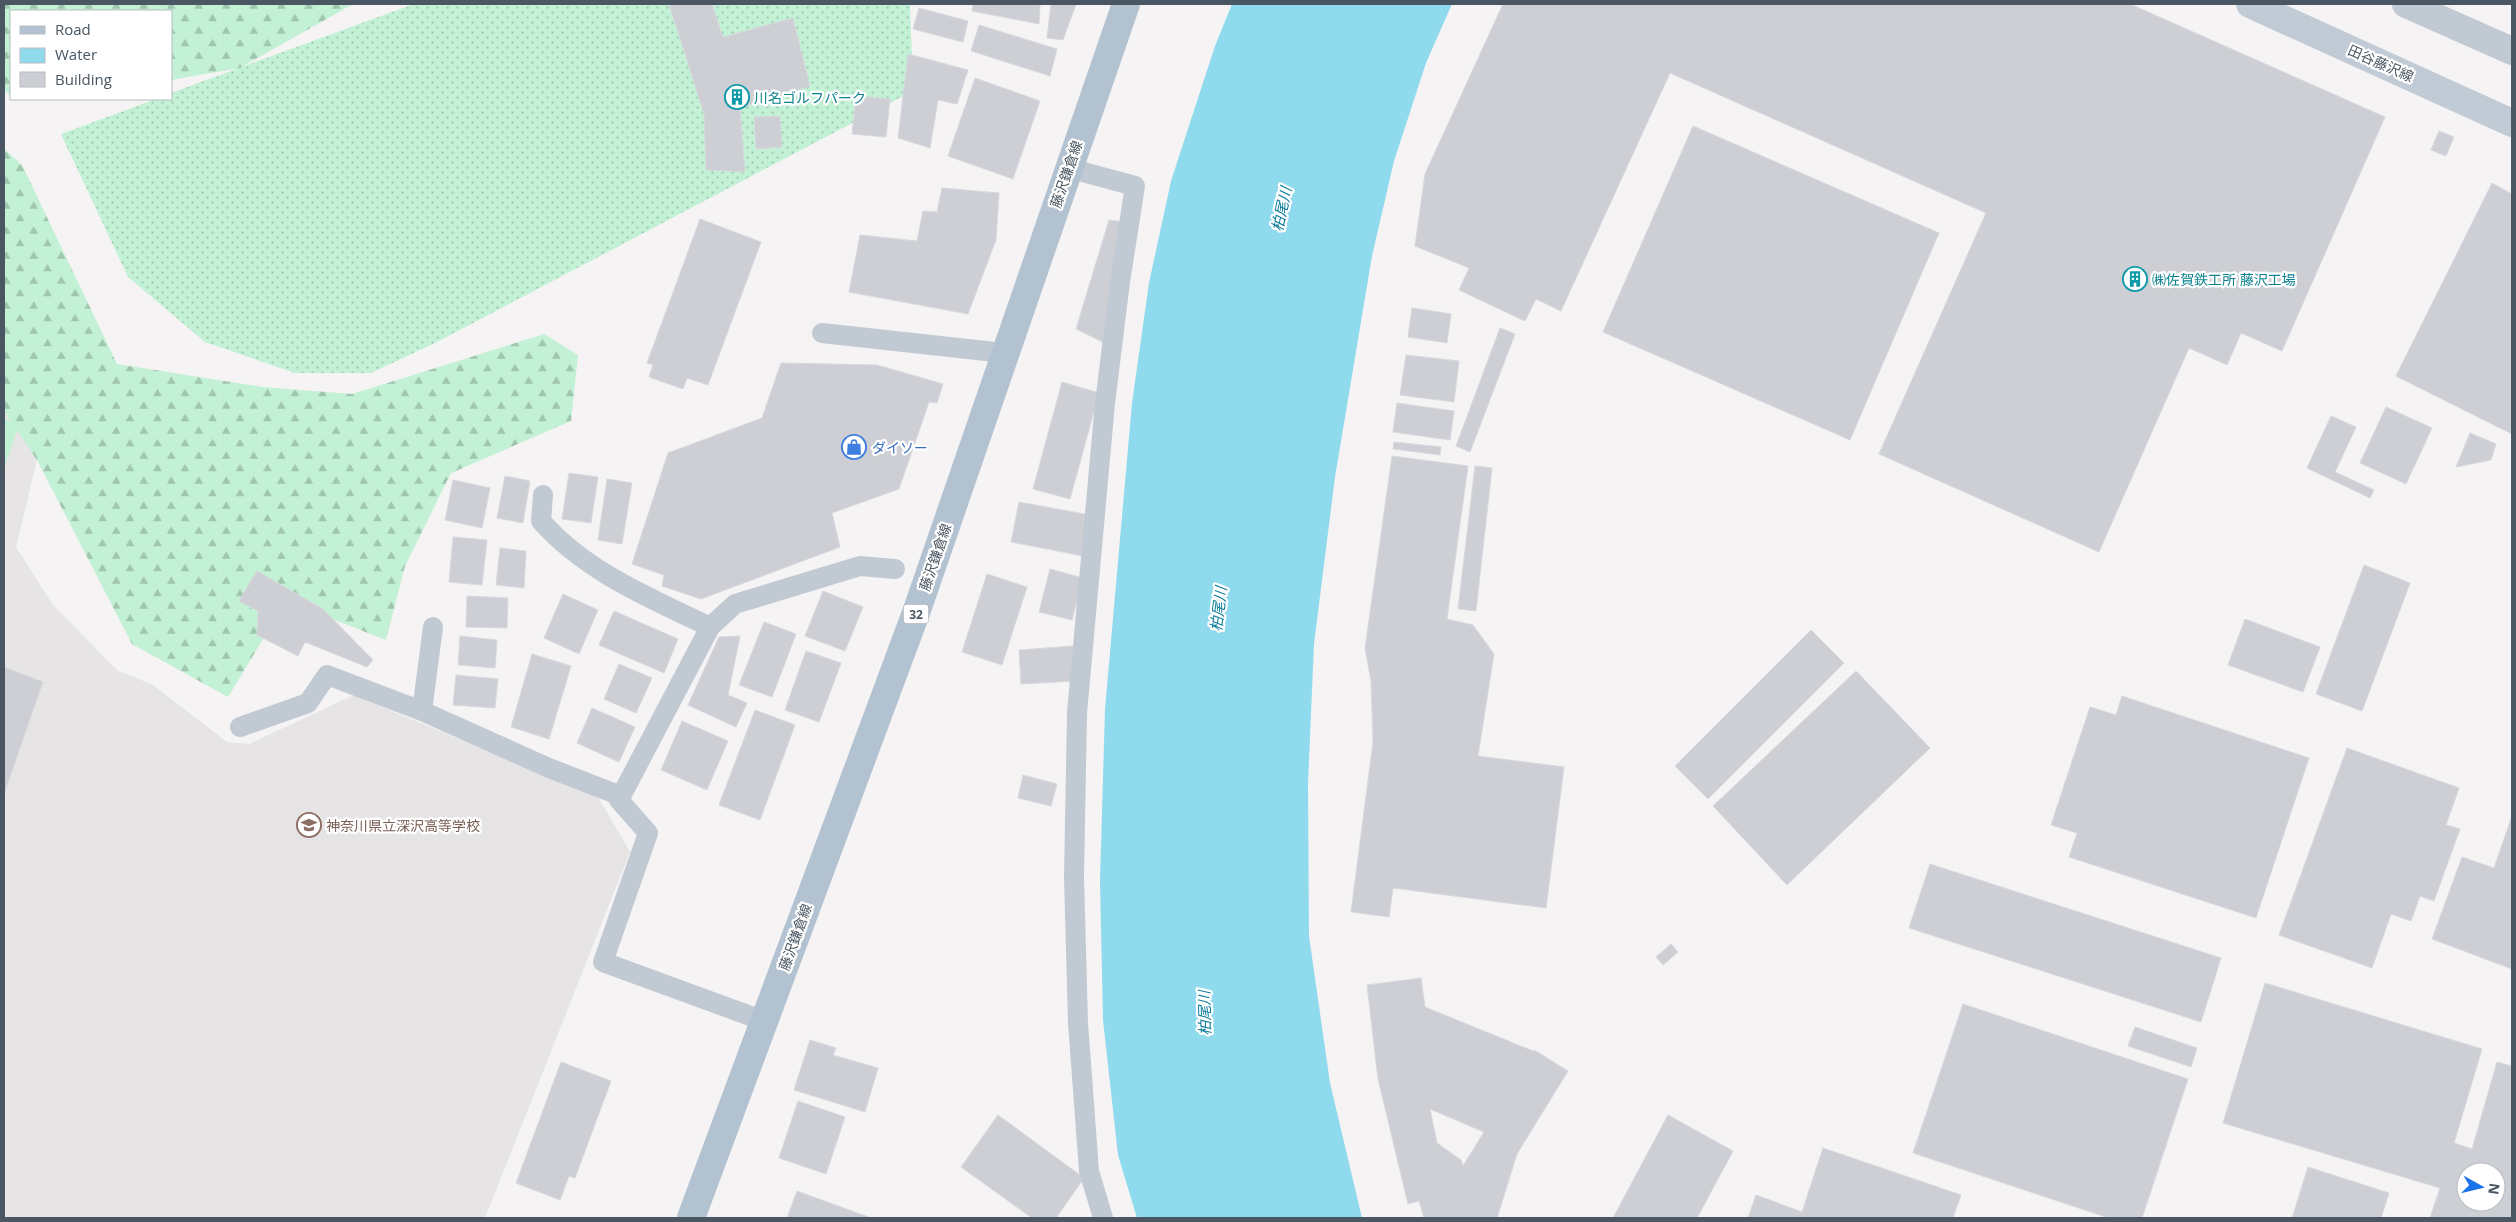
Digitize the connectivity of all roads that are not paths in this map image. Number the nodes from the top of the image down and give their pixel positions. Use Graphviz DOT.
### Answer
graph roads {
  1 [pos="1126,4"];
  2 [pos="2250,4"];
  3 [pos="2406,4"];
  4 [pos="2512,52"];
  5 [pos="2512,123"];
  6 [pos="1068,168"];
  7 [pos="822,333"];
  8 [pos="1004,354"];
  9 [pos="543,495"];
  10 [pos="895,569"];
  11 [pos="433,627"];
  12 [pos="710,627"];
  13 [pos="422,711"];
  14 [pos="240,727"];
  15 [pos="621,796"];
  16 [pos="764,1021"];
  17 [pos="691,1218"];
  18 [pos="1103,1218"];
  1 -- 6 [label="main road, 藤沢鎌倉線 / 32"];
  2 -- 5 [label="main road, 田谷藤沢線"];
  3 -- 4 [label="street"];
  6 -- 8 [label="main road, 藤沢鎌倉線 / 32"];
  6 -- 18 [label="lane"];
  7 -- 8 [label="lane"];
  8 -- 16 [label="main road, 藤沢鎌倉線 / 32"];
  9 -- 12 [label="lane"];
  10 -- 12 [label="lane"];
  11 -- 13 [label="lane"];
  12 -- 15 [label="lane"];
  13 -- 14 [label="lane"];
  13 -- 15 [label="lane"];
  15 -- 16 [label="lane"];
  16 -- 17 [label="main road, 藤沢鎌倉線 / 32"];
}
